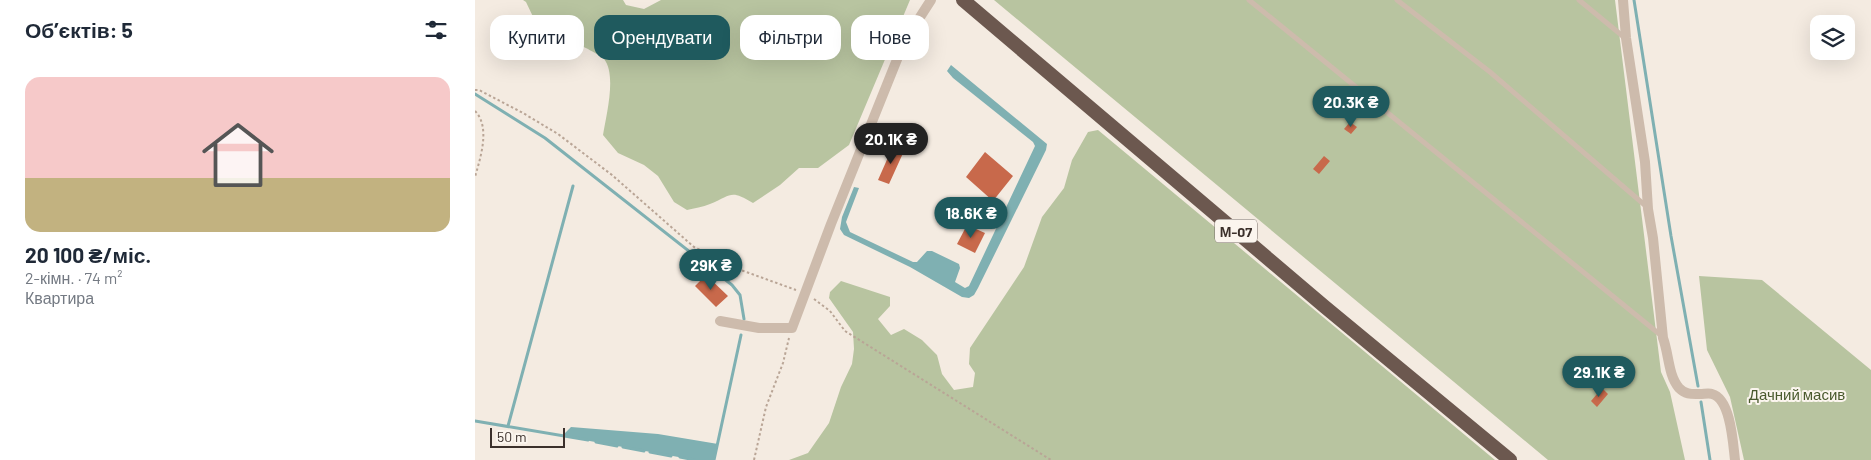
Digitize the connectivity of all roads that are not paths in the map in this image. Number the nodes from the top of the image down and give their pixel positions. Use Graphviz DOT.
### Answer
graph roads {
  1 [pos="931,0"];
  2 [pos="963,0"];
  3 [pos="1249,0"];
  4 [pos="1397,0"];
  5 [pos="1579,0"];
  6 [pos="1623,0"];
  7 [pos="1626,38"];
  8 [pos="1649,208"];
  9 [pos="721,321"];
  10 [pos="1663,338"];
  11 [pos="1510,460"];
  12 [pos="1735,460"];
  1 -- 9 [label="street"];
  2 -- 11 [label="highway, М-07"];
  3 -- 10 [label="lane"];
  4 -- 8 [label="lane"];
  5 -- 7 [label="lane"];
  6 -- 7 [label="street"];
  7 -- 8 [label="street"];
  8 -- 10 [label="street"];
  10 -- 12 [label="street"];
}
